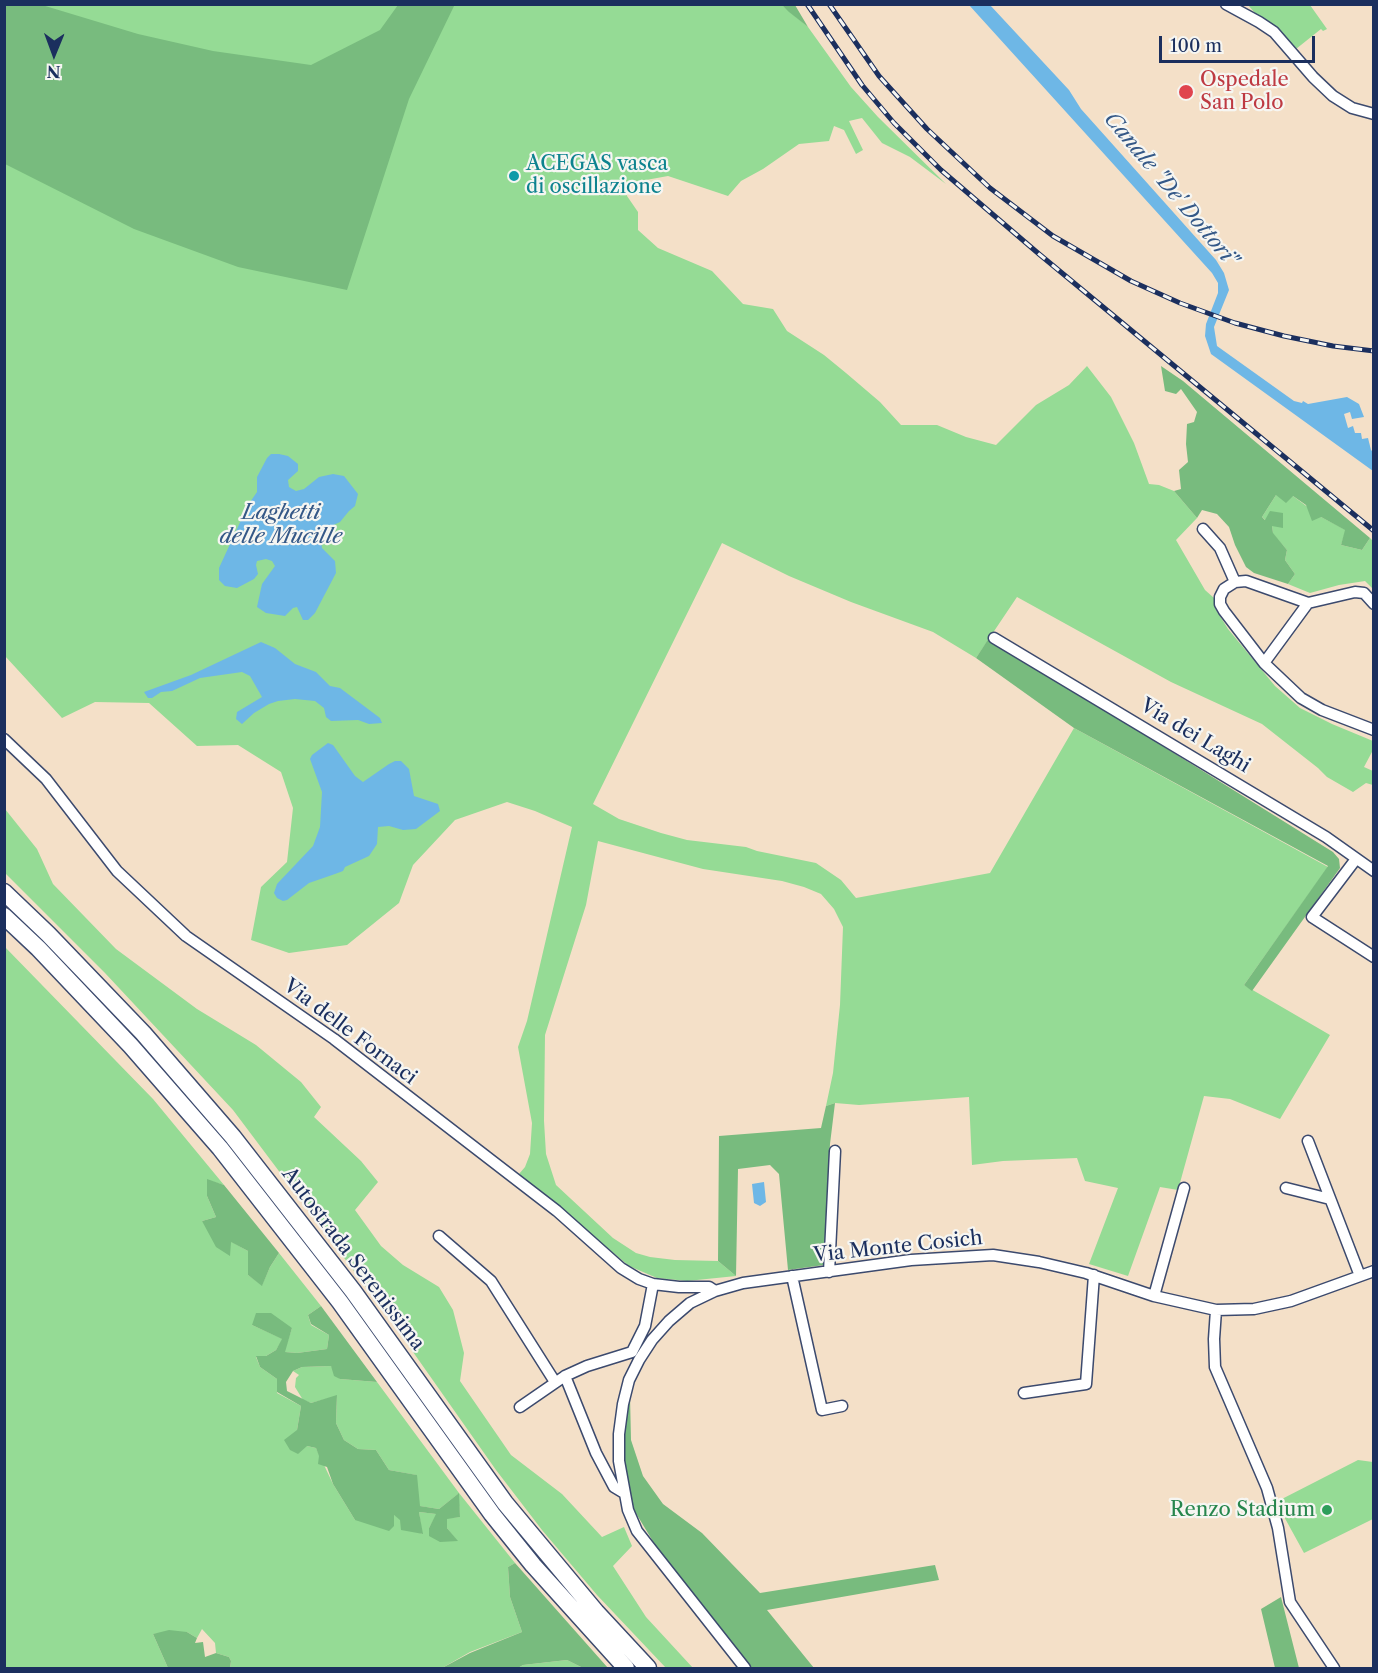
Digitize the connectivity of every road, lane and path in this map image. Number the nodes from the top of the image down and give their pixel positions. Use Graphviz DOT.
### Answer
graph roads {
  1 [pos="1226,4"];
  2 [pos="1374,114"];
  3 [pos="1203,529"];
  4 [pos="1235,582"];
  5 [pos="1308,603"];
  6 [pos="1374,604"];
  7 [pos="994,638"];
  8 [pos="1264,663"];
  9 [pos="1374,730"];
  10 [pos="4,739"];
  11 [pos="1356,858"];
  12 [pos="1374,871"];
  13 [pos="4,892"];
  14 [pos="4,916"];
  15 [pos="1374,957"];
  16 [pos="1308,1141"];
  17 [pos="835,1151"];
  18 [pos="1184,1188"];
  19 [pos="1286,1188"];
  20 [pos="1330,1199"];
  21 [pos="439,1236"];
  22 [pos="1374,1270"];
  23 [pos="829,1272"];
  24 [pos="1094,1275"];
  25 [pos="792,1276"];
  26 [pos="1360,1276"];
  27 [pos="653,1284"];
  28 [pos="715,1291"];
  29 [pos="1154,1296"];
  30 [pos="1216,1310"];
  31 [pos="565,1376"];
  32 [pos="555,1382"];
  33 [pos="1024,1393"];
  34 [pos="842,1406"];
  35 [pos="520,1407"];
  36 [pos="624,1493"];
  37 [pos="626,1668"];
  38 [pos="648,1668"];
  39 [pos="745,1668"];
  40 [pos="1334,1668"];
  1 -- 2 [label="street"];
  3 -- 4 [label="street"];
  4 -- 5 [label="street"];
  4 -- 8 [label="street"];
  5 -- 6 [label="street"];
  5 -- 8 [label="street"];
  7 -- 11 [label="street, Via dei Laghi"];
  8 -- 9 [label="street"];
  10 -- 27 [label="street, Via delle Fornaci"];
  11 -- 12 [label="street, Via dei Laghi"];
  11 -- 15 [label="street"];
  13 -- 38 [label="highway, Autostrada Serenissima"];
  14 -- 37 [label="highway, Autostrada Serenissima"];
  16 -- 20 [label="street"];
  17 -- 23 [label="street"];
  18 -- 29 [label="street"];
  19 -- 20 [label="street"];
  20 -- 26 [label="street"];
  21 -- 32 [label="street"];
  22 -- 26 [label="street, Via Monte Cosich"];
  23 -- 24 [label="street, Via Monte Cosich"];
  23 -- 25 [label="street, Via Monte Cosich"];
  24 -- 29 [label="street, Via Monte Cosich"];
  24 -- 33 [label="street"];
  25 -- 28 [label="street, Via Monte Cosich"];
  25 -- 34 [label="street, Via Monte Cosich"];
  26 -- 30 [label="street, Via Monte Cosich"];
  27 -- 28 [label="street, Via delle Fornaci"];
  27 -- 31 [label="street"];
  28 -- 36 [label="street"];
  29 -- 30 [label="street, Via Monte Cosich"];
  30 -- 40 [label="street"];
  31 -- 32 [label="street"];
  31 -- 36 [label="street"];
  32 -- 35 [label="street"];
  36 -- 39 [label="street"];
}
